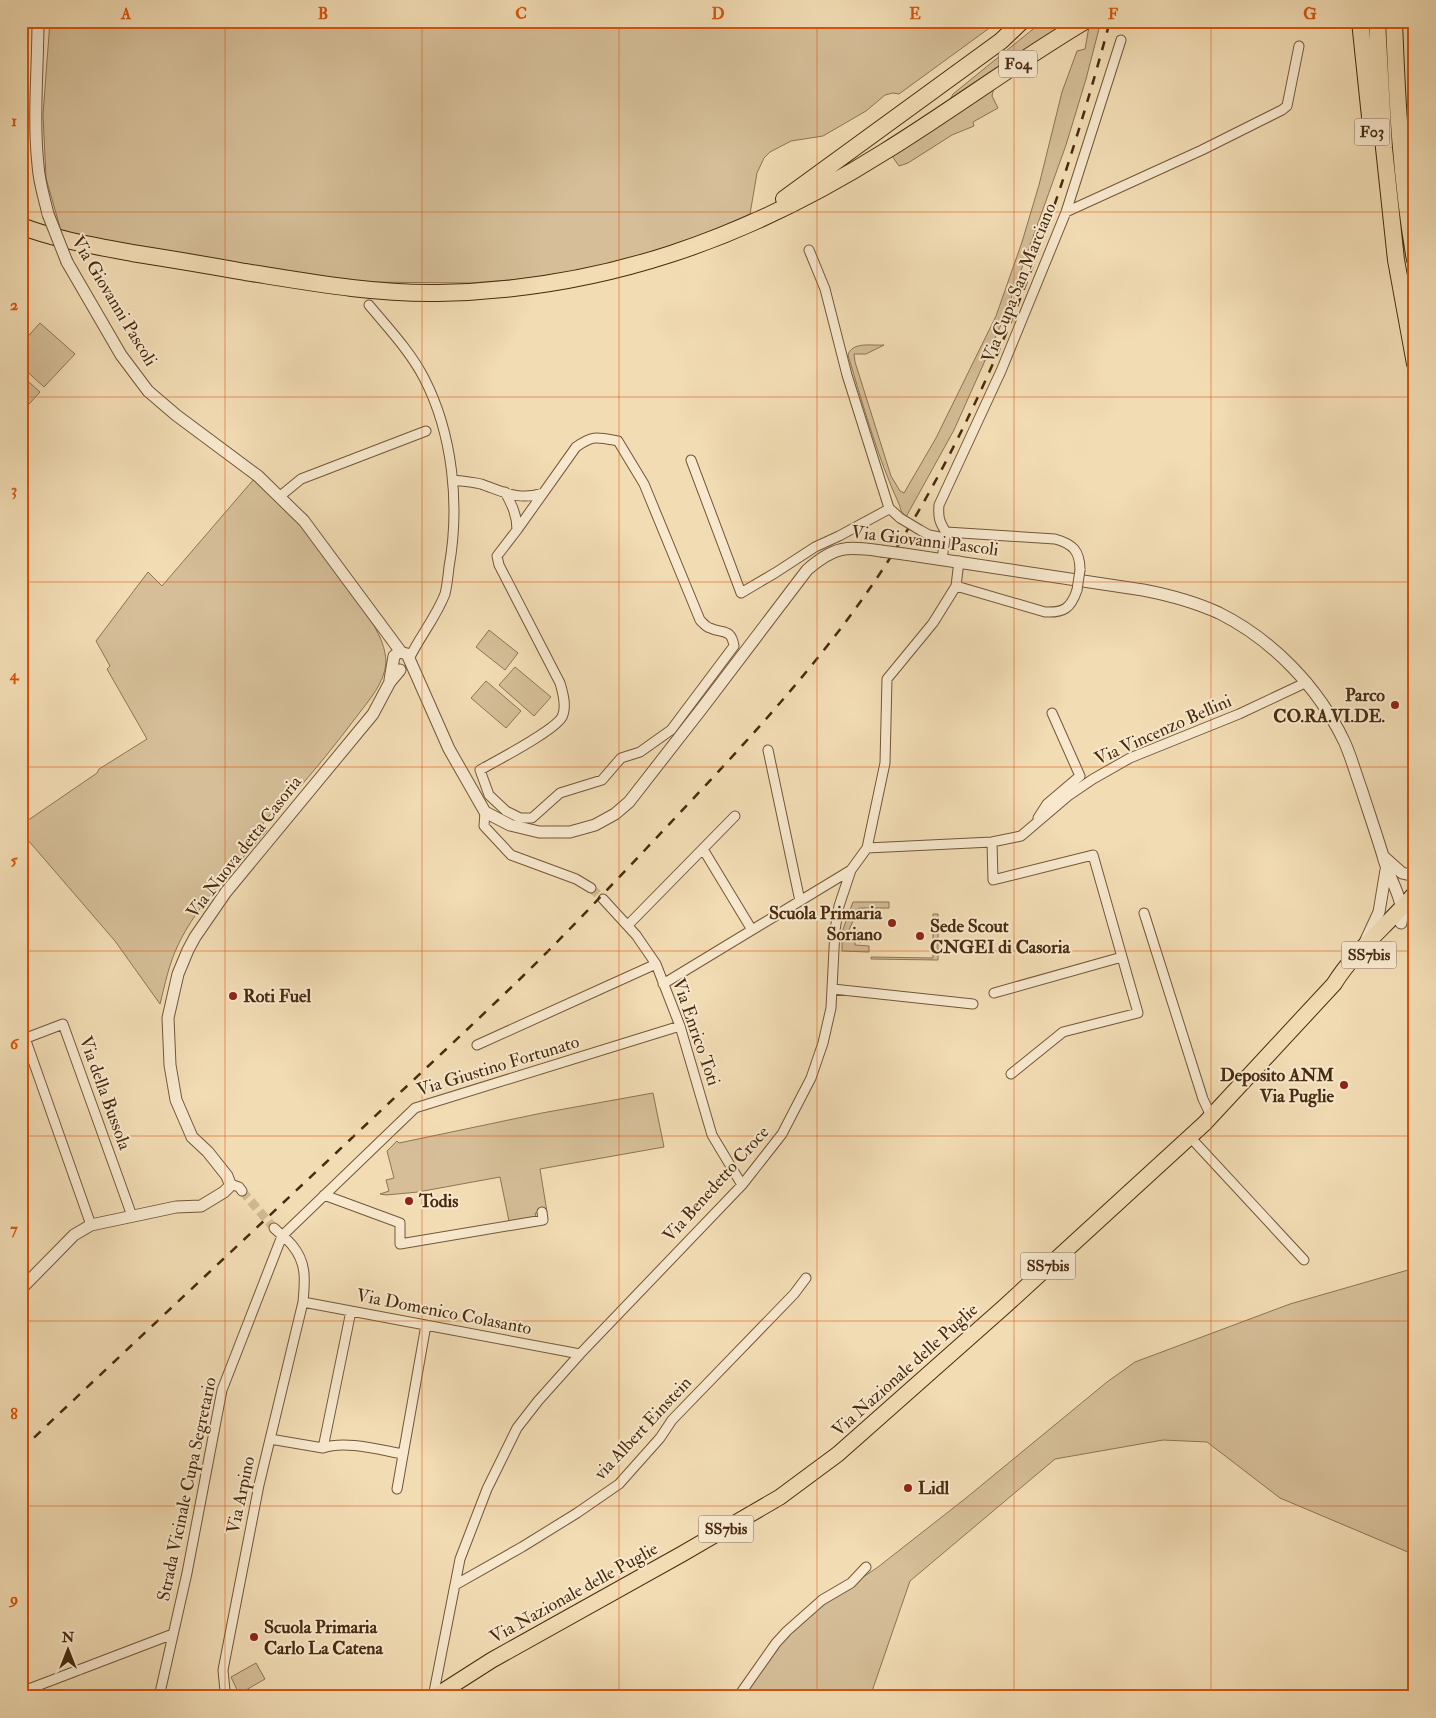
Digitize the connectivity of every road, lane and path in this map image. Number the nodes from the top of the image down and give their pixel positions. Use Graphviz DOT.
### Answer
graph roads {
  1 [pos="1022,21"];
  2 [pos="1085,21"];
  3 [pos="1360,21"];
  4 [pos="1377,21"];
  5 [pos="1394,21"];
  6 [pos="38,23"];
  7 [pos="1121,40"];
  8 [pos="1299,46"];
  9 [pos="1066,212"];
  10 [pos="21,226"];
  11 [pos="744,227"];
  12 [pos="1394,241"];
  13 [pos="809,250"];
  14 [pos="1415,260"];
  15 [pos="369,305"];
  16 [pos="1415,364"];
  17 [pos="426,431"];
  18 [pos="691,460"];
  19 [pos="453,480"];
  20 [pos="505,492"];
  21 [pos="543,493"];
  22 [pos="280,497"];
  23 [pos="889,508"];
  24 [pos="517,530"];
  25 [pos="945,535"];
  26 [pos="942,559"];
  27 [pos="959,561"];
  28 [pos="956,586"];
  29 [pos="402,660"];
  30 [pos="1307,682"];
  31 [pos="1052,713"];
  32 [pos="768,750"];
  33 [pos="484,812"];
  34 [pos="735,816"];
  35 [pos="1034,825"];
  36 [pos="992,842"];
  37 [pos="867,848"];
  38 [pos="703,849"];
  39 [pos="1383,856"];
  40 [pos="851,870"];
  41 [pos="1386,870"];
  42 [pos="1415,876"];
  43 [pos="591,888"];
  44 [pos="1384,888"];
  45 [pos="1415,893"];
  46 [pos="603,899"];
  47 [pos="800,901"];
  48 [pos="1144,913"];
  49 [pos="1405,913"];
  50 [pos="628,925"];
  51 [pos="752,930"];
  52 [pos="1360,951"];
  53 [pos="1122,957"];
  54 [pos="656,964"];
  55 [pos="663,984"];
  56 [pos="1334,984"];
  57 [pos="833,989"];
  58 [pos="994,993"];
  59 [pos="973,1004"];
  60 [pos="680,1026"];
  61 [pos="23,1039"];
  62 [pos="477,1045"];
  63 [pos="1012,1074"];
  64 [pos="1212,1116"];
  65 [pos="1190,1137"];
  66 [pos="230,1184"];
  67 [pos="742,1185"];
  68 [pos="242,1191"];
  69 [pos="324,1195"];
  70 [pos="542,1212"];
  71 [pos="132,1216"];
  72 [pos="91,1225"];
  73 [pos="274,1228"];
  74 [pos="282,1236"];
  75 [pos="1304,1260"];
  76 [pos="806,1278"];
  77 [pos="21,1289"];
  78 [pos="303,1302"];
  79 [pos="351,1311"];
  80 [pos="426,1325"];
  81 [pos="580,1354"];
  82 [pos="270,1439"];
  83 [pos="323,1448"];
  84 [pos="403,1454"];
  85 [pos="397,1489"];
  86 [pos="866,1567"];
  87 [pos="455,1585"];
  88 [pos="174,1634"];
  89 [pos="21,1692"];
  90 [pos="159,1697"];
  91 [pos="228,1697"];
  92 [pos="434,1697"];
  93 [pos="738,1697"];
  1 -- 11 [label="highway"];
  2 -- 11 [label="highway, F04"];
  3 -- 12 [label="highway, F03"];
  4 -- 12 [label="highway"];
  5 -- 14 [label="highway"];
  6 -- 22 [label="street, Via Giovanni Pascoli, bridge"];
  7 -- 9 [label="street, Via Cupa San Marciano"];
  8 -- 9 [label="street"];
  9 -- 25 [label="street, Via Cupa San Marciano"];
  10 -- 11 [label="highway"];
  12 -- 16 [label="highway"];
  13 -- 23 [label="street"];
  15 -- 19 [label="street"];
  17 -- 22 [label="street"];
  18 -- 23 [label="street"];
  19 -- 20 [label="street"];
  19 -- 29 [label="street"];
  20 -- 21 [label="street"];
  20 -- 24 [label="street"];
  21 -- 24 [label="street"];
  21 -- 24 [label="street"];
  22 -- 29 [label="street, Via Giovanni Pascoli"];
  23 -- 25 [label="street, bridge"];
  25 -- 26 [label="street"];
  25 -- 28 [label="street, bridge"];
  26 -- 27 [label="street, Via Giovanni Pascoli"];
  26 -- 33 [label="street, Via Giovanni Pascoli, bridge"];
  27 -- 28 [label="street, Via Benedetto Croce"];
  27 -- 30 [label="street, Via Giovanni Pascoli"];
  28 -- 37 [label="street, Via Benedetto Croce"];
  29 -- 33 [label="street, Via Giovanni Pascoli"];
  29 -- 66 [label="street, Via Nuova detta Casoria"];
  30 -- 35 [label="street, Via Vincenzo Bellini"];
  30 -- 39 [label="street, Via Giovanni Pascoli"];
  31 -- 35 [label="street"];
  32 -- 47 [label="street"];
  33 -- 43 [label="street"];
  34 -- 38 [label="street"];
  35 -- 36 [label="street, Via Vincenzo Bellini"];
  36 -- 37 [label="street, Via Vincenzo Bellini"];
  36 -- 53 [label="street"];
  37 -- 40 [label="street, Via Benedetto Croce"];
  38 -- 50 [label="street"];
  38 -- 51 [label="street"];
  39 -- 41 [label="street, Via Giovanni Pascoli"];
  39 -- 42 [label="street"];
  40 -- 47 [label="street"];
  40 -- 57 [label="street, Via Benedetto Croce"];
  41 -- 44 [label="street"];
  41 -- 49 [label="street"];
  44 -- 49 [label="street"];
  44 -- 52 [label="street"];
  45 -- 49 [label="main road, Via Nazionale delle Puglie / SS7bis"];
  46 -- 50 [label="street, Via Enrico Toti"];
  47 -- 51 [label="street"];
  48 -- 64 [label="street"];
  49 -- 52 [label="main road, Via Nazionale delle Puglie / SS7bis"];
  49 -- 56 [label="main road, Via Nazionale delle Puglie / SS7bis"];
  50 -- 54 [label="street, Via Enrico Toti"];
  51 -- 55 [label="street"];
  52 -- 56 [label="main road, Via Nazionale delle Puglie / SS7bis"];
  53 -- 58 [label="street"];
  53 -- 63 [label="street"];
  54 -- 55 [label="street, Via Enrico Toti"];
  54 -- 62 [label="street"];
  55 -- 60 [label="street, Via Enrico Toti"];
  56 -- 64 [label="main road, Via Nazionale delle Puglie / SS7bis"];
  57 -- 59 [label="street"];
  57 -- 67 [label="street, Via Benedetto Croce"];
  60 -- 67 [label="street, Via Enrico Toti"];
  60 -- 69 [label="street, Via Giustino Fortunato"];
  61 -- 71 [label="street, Via della Bussola"];
  61 -- 72 [label="street"];
  64 -- 65 [label="main road, Via Nazionale delle Puglie / SS7bis"];
  65 -- 75 [label="street"];
  65 -- 92 [label="main road, Via Nazionale delle Puglie / SS7bis"];
  66 -- 68 [label="street"];
  66 -- 71 [label="street"];
  67 -- 81 [label="street, Via Benedetto Croce"];
  69 -- 70 [label="street"];
  69 -- 74 [label="street, Via Giustino Fortunato"];
  71 -- 72 [label="street"];
  72 -- 77 [label="street"];
  73 -- 74 [label="street, Via Arpino"];
  74 -- 78 [label="street, Via Arpino"];
  74 -- 88 [label="street, Strada Vicinale Cupa Segretario"];
  76 -- 87 [label="street, via Albert Einstein"];
  78 -- 79 [label="street, Via Domenico Colasanto"];
  78 -- 82 [label="street, Via Arpino"];
  79 -- 80 [label="street, Via Domenico Colasanto"];
  79 -- 83 [label="street"];
  80 -- 81 [label="street, Via Domenico Colasanto"];
  80 -- 84 [label="street"];
  81 -- 87 [label="street, Via Benedetto Croce"];
  82 -- 83 [label="street"];
  82 -- 91 [label="street, Via Arpino"];
  83 -- 84 [label="street"];
  84 -- 85 [label="street"];
  86 -- 93 [label="street"];
  87 -- 92 [label="street, Via Benedetto Croce"];
  88 -- 89 [label="street"];
  88 -- 90 [label="street, Strada Vicinale Cupa Segretario"];
}
